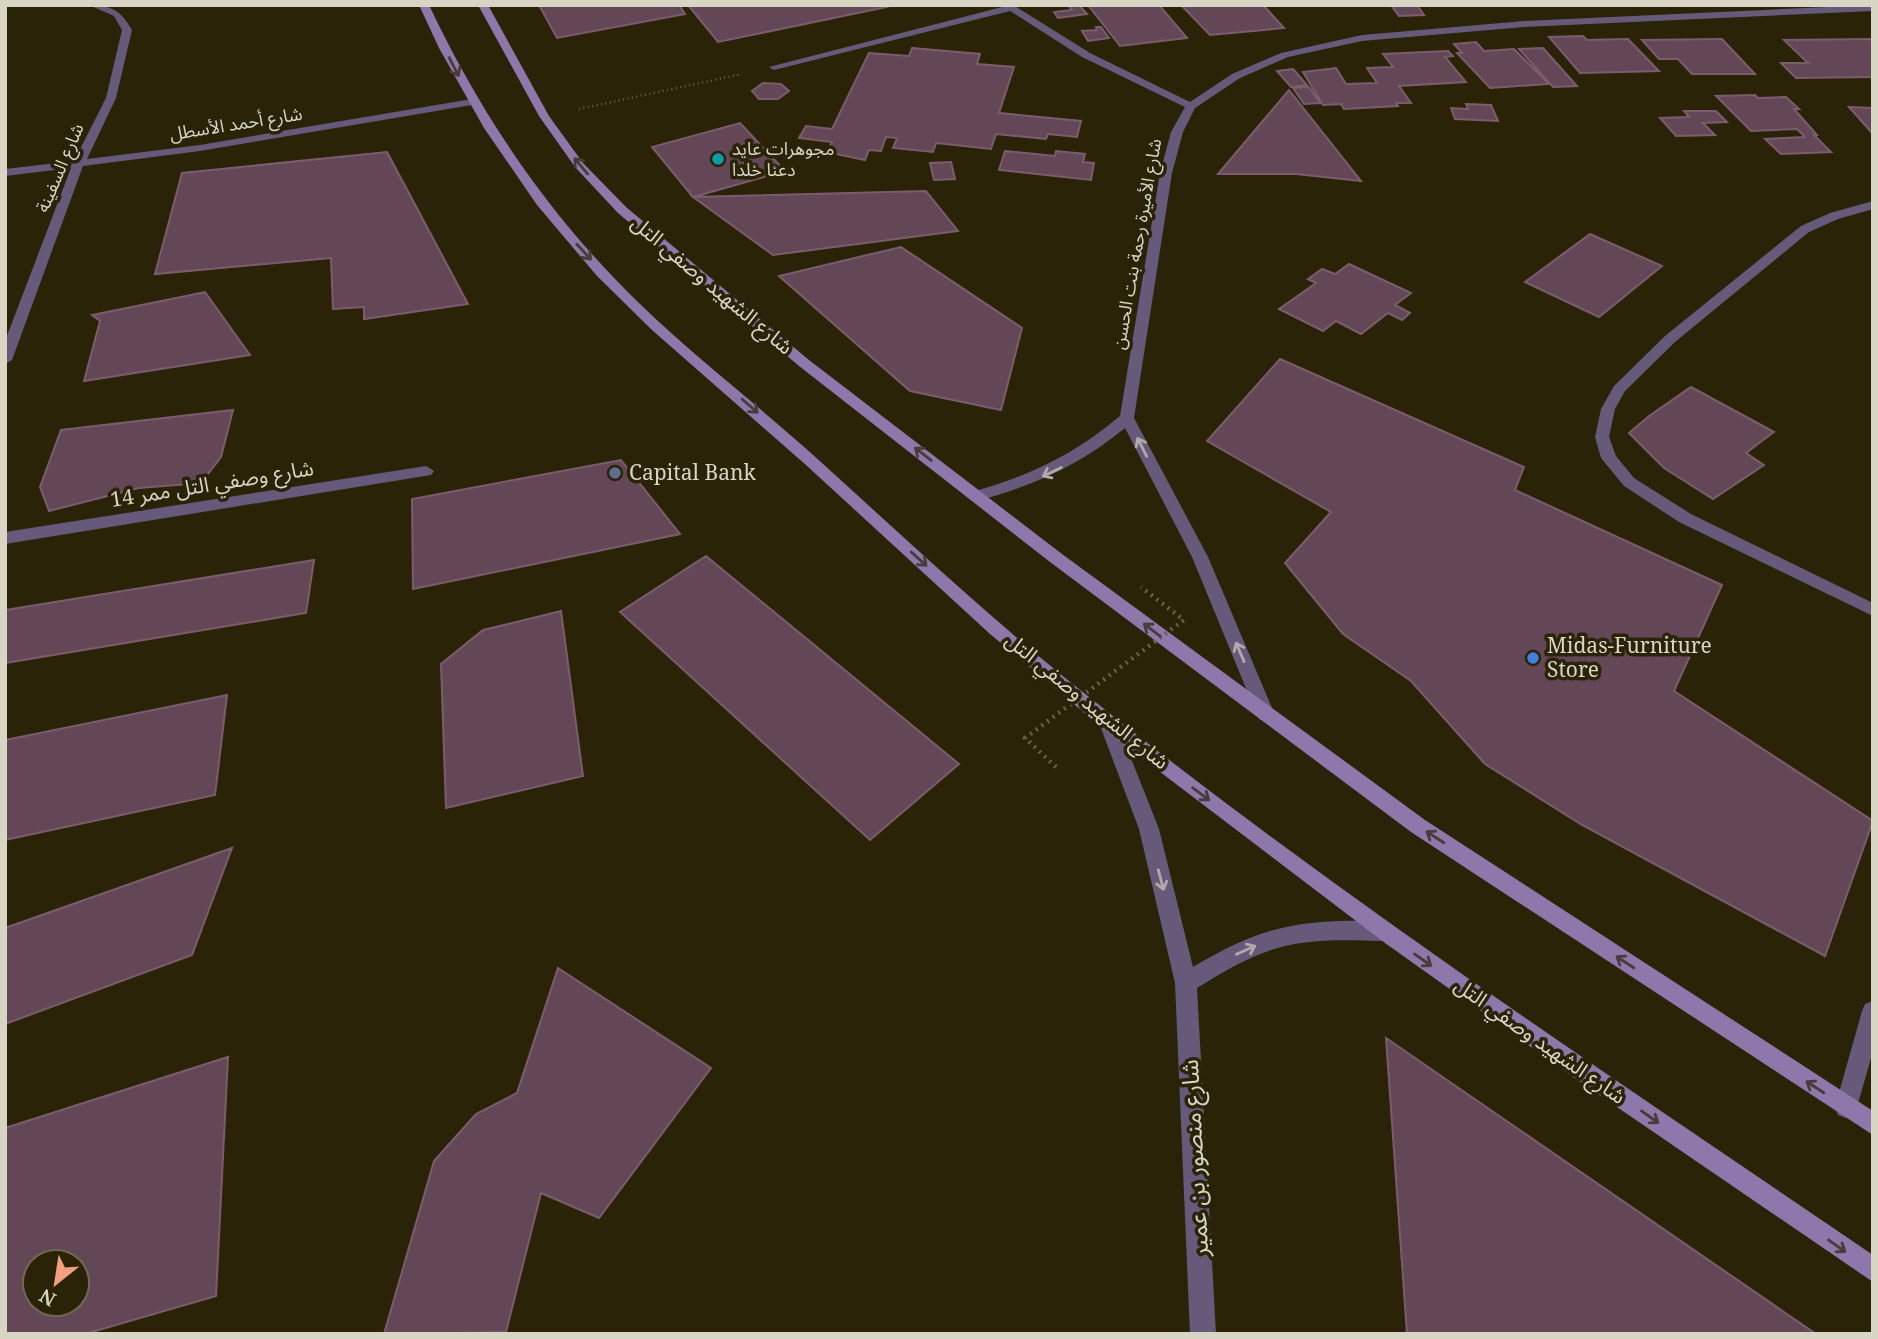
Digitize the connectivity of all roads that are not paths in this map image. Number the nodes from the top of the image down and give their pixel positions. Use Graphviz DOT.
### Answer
graph roads {
  1 [pos="94,5"];
  2 [pos="424,5"];
  3 [pos="483,5"];
  4 [pos="1008,7"];
  5 [pos="1873,8"];
  6 [pos="774,67"];
  7 [pos="472,102"];
  8 [pos="1191,106"];
  9 [pos="78,165"];
  10 [pos="5,173"];
  11 [pos="1873,205"];
  12 [pos="5,360"];
  13 [pos="1127,418"];
  14 [pos="426,471"];
  15 [pos="977,496"];
  16 [pos="5,538"];
  17 [pos="1873,610"];
  18 [pos="1266,715"];
  19 [pos="1108,723"];
  20 [pos="1382,931"];
  21 [pos="1186,983"];
  22 [pos="1873,1011"];
  23 [pos="1846,1107"];
  24 [pos="1873,1124"];
  25 [pos="1873,1270"];
  26 [pos="1203,1334"];
  1 -- 9 [label="street, شارع السفينة"];
  2 -- 7 [label="main road, شارع الشهيد وصفي التل, one-way"];
  15 -- 3 [label="main road, شارع الشهيد وصفي التل, one-way"];
  4 -- 6 [label="street"];
  4 -- 8 [label="street"];
  5 -- 8 [label="street"];
  7 -- 9 [label="street, شارع أحمد الأسطل"];
  7 -- 19 [label="main road, شارع الشهيد وصفي التل, one-way"];
  8 -- 13 [label="street, شارع الأميرة رحمة بنت الحسن"];
  9 -- 10 [label="street, شارع أحمد الأسطل"];
  9 -- 12 [label="street, شارع السفينة"];
  11 -- 17 [label="street"];
  13 -- 15 [label="street, one-way"];
  18 -- 13 [label="street, one-way"];
  14 -- 16 [label="street, شارع وصفي التل ممر 14"];
  18 -- 15 [label="main road, شارع الشهيد وصفي التل, one-way"];
  23 -- 18 [label="main road, شارع الشهيد وصفي التل, one-way"];
  19 -- 20 [label="main road, شارع الشهيد وصفي التل, one-way"];
  19 -- 21 [label="street, شارع منصور بن عمير, one-way"];
  21 -- 20 [label="street, one-way"];
  20 -- 25 [label="main road, شارع الشهيد وصفي التل, one-way"];
  21 -- 26 [label="street, شارع منصور بن عمير"];
  22 -- 23 [label="street"];
  23 -- 24 [label="main road, شارع الشهيد وصفي التل"];
}
